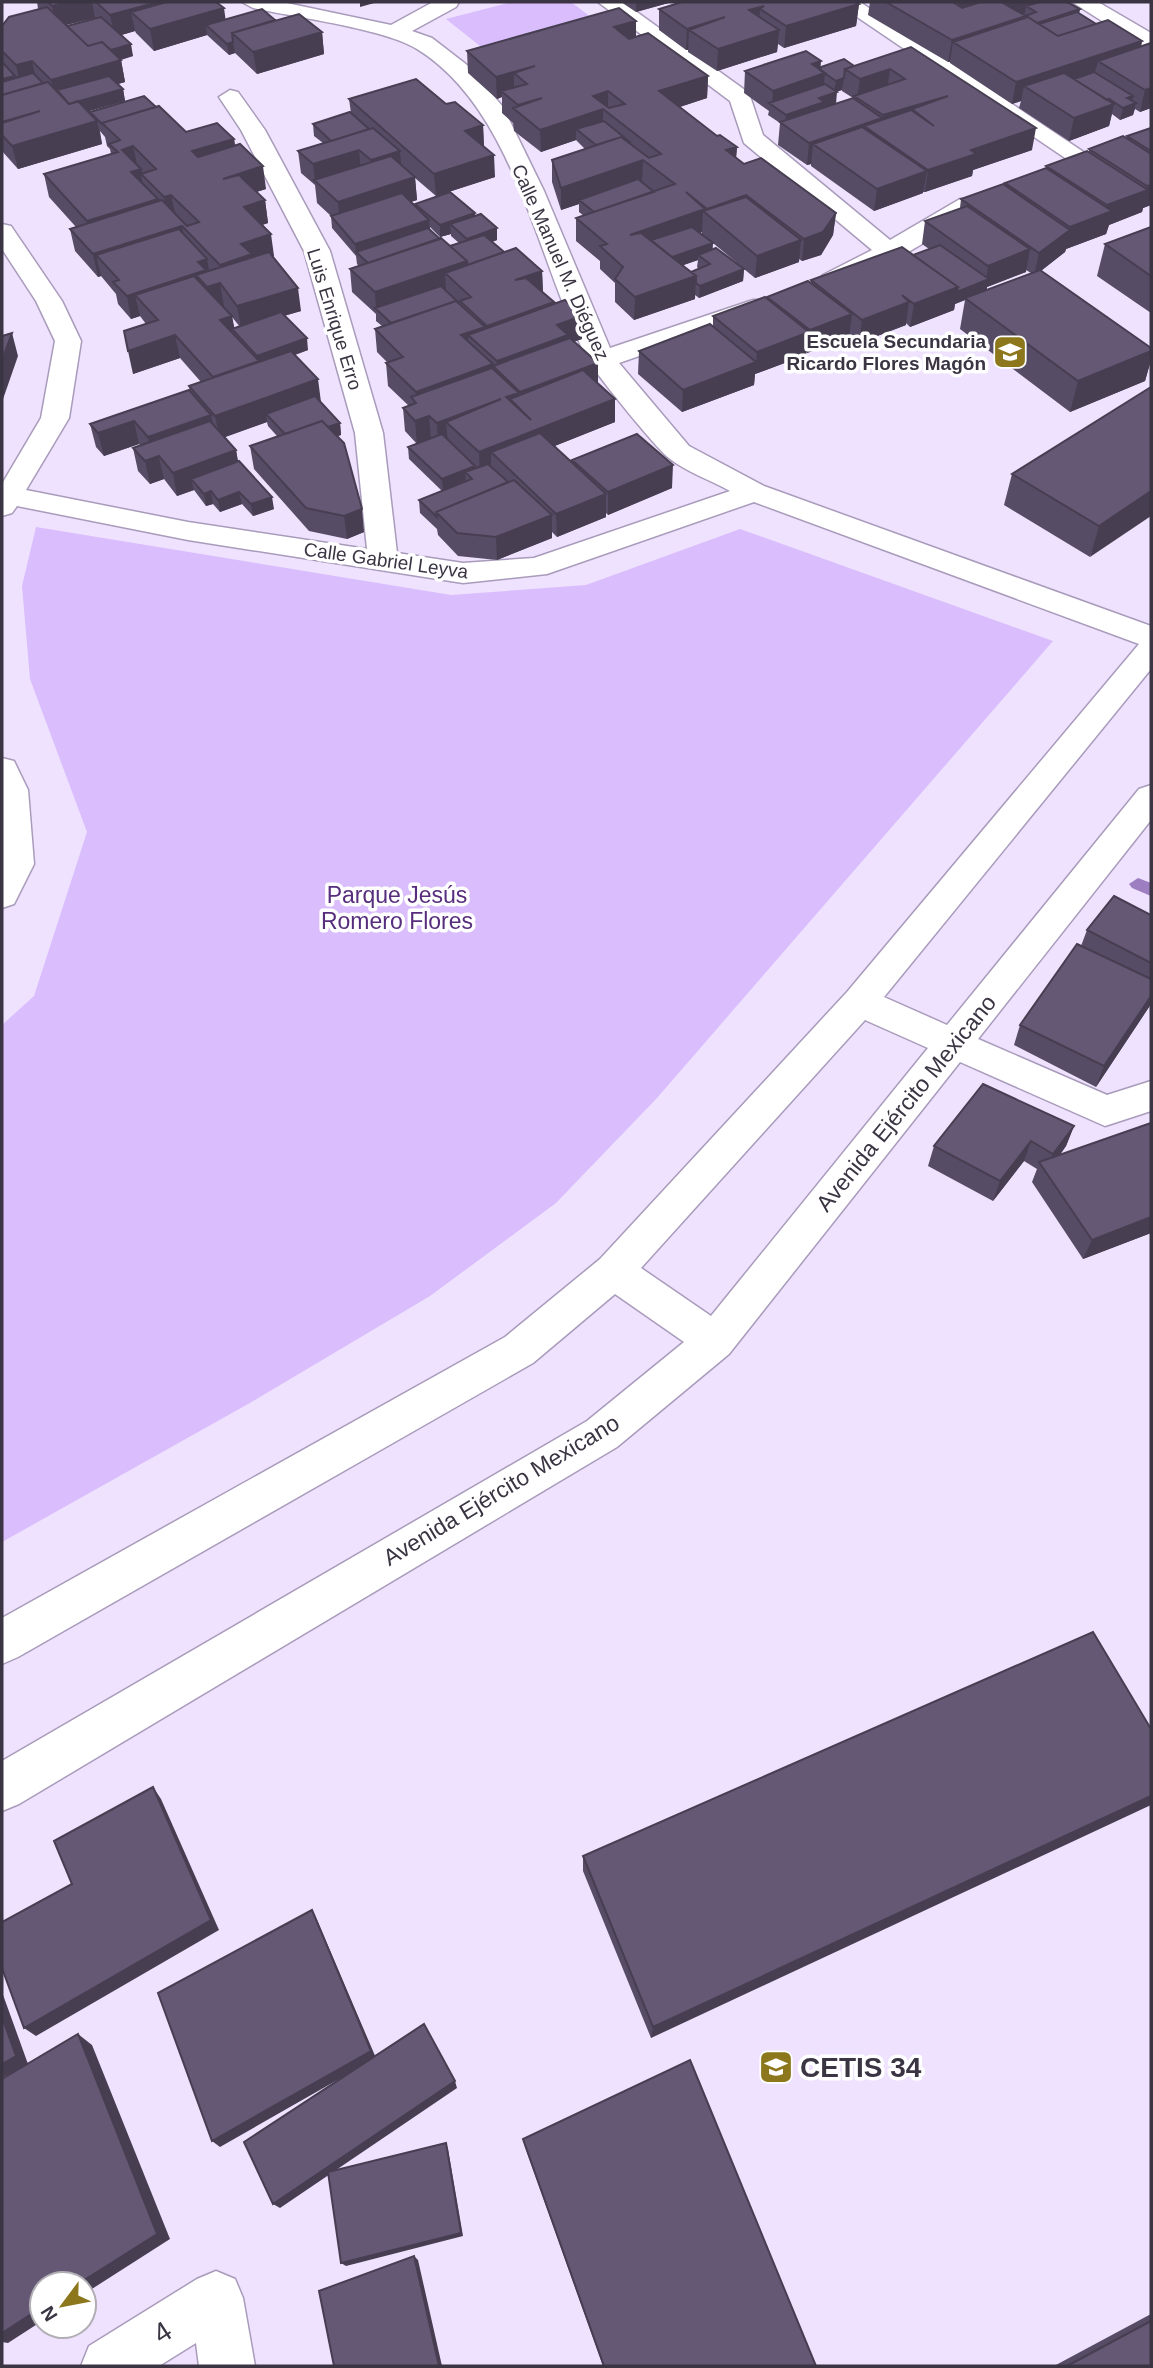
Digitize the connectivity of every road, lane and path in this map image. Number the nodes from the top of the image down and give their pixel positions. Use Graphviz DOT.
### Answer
graph roads {
  1 [pos="253,2"];
  2 [pos="448,2"];
  3 [pos="609,2"];
  4 [pos="848,2"];
  5 [pos="1083,2"];
  6 [pos="672,21"];
  7 [pos="646,28"];
  8 [pos="394,32"];
  9 [pos="1151,42"];
  10 [pos="230,97"];
  11 [pos="1057,169"];
  12 [pos="995,192"];
  13 [pos="2,231"];
  14 [pos="887,250"];
  15 [pos="815,286"];
  16 [pos="790,295"];
  17 [pos="602,360"];
  18 [pos="754,492"];
  19 [pos="4,498"];
  20 [pos="383,561"];
  21 [pos="1151,637"];
  22 [pos="1151,649"];
  23 [pos="2,769"];
  24 [pos="1151,797"];
  25 [pos="2,895"];
  26 [pos="860,1002"];
  27 [pos="953,1046"];
  28 [pos="1151,1096"];
  29 [pos="614,1271"];
  30 [pos="715,1341"];
  31 [pos="2,1642"];
  32 [pos="2,1787"];
  33 [pos="109,2366"];
  34 [pos="227,2366"];
  1 -- 8 [label="street, Calle Manuel M. Diéguez"];
  2 -- 8 [label="street"];
  3 -- 7 [label="street"];
  4 -- 11 [label="street"];
  5 -- 9 [label="street"];
  6 -- 7 [label="street"];
  7 -- 14 [label="street"];
  8 -- 17 [label="street, Calle Manuel M. Diéguez"];
  10 -- 20 [label="street, Luis Enrique Erro"];
  12 -- 14 [label="street"];
  13 -- 19 [label="street"];
  14 -- 15 [label="street"];
  16 -- 17 [label="street"];
  17 -- 18 [label="street, Calle Manuel M. Diéguez"];
  18 -- 20 [label="street, Calle Gabriel Leyva"];
  18 -- 21 [label="street, Calle Manuel M. Diéguez"];
  19 -- 20 [label="street, Calle Gabriel Leyva"];
  22 -- 26 [label="street"];
  23 -- 25 [label="street"];
  24 -- 27 [label="street, Avenida Ejército Mexicano"];
  26 -- 27 [label="street"];
  26 -- 29 [label="street"];
  27 -- 28 [label="street"];
  27 -- 30 [label="street, Avenida Ejército Mexicano"];
  29 -- 30 [label="street"];
  29 -- 31 [label="street"];
  30 -- 32 [label="street, Avenida Ejército Mexicano"];
  33 -- 34 [label="street, 4"];
}
